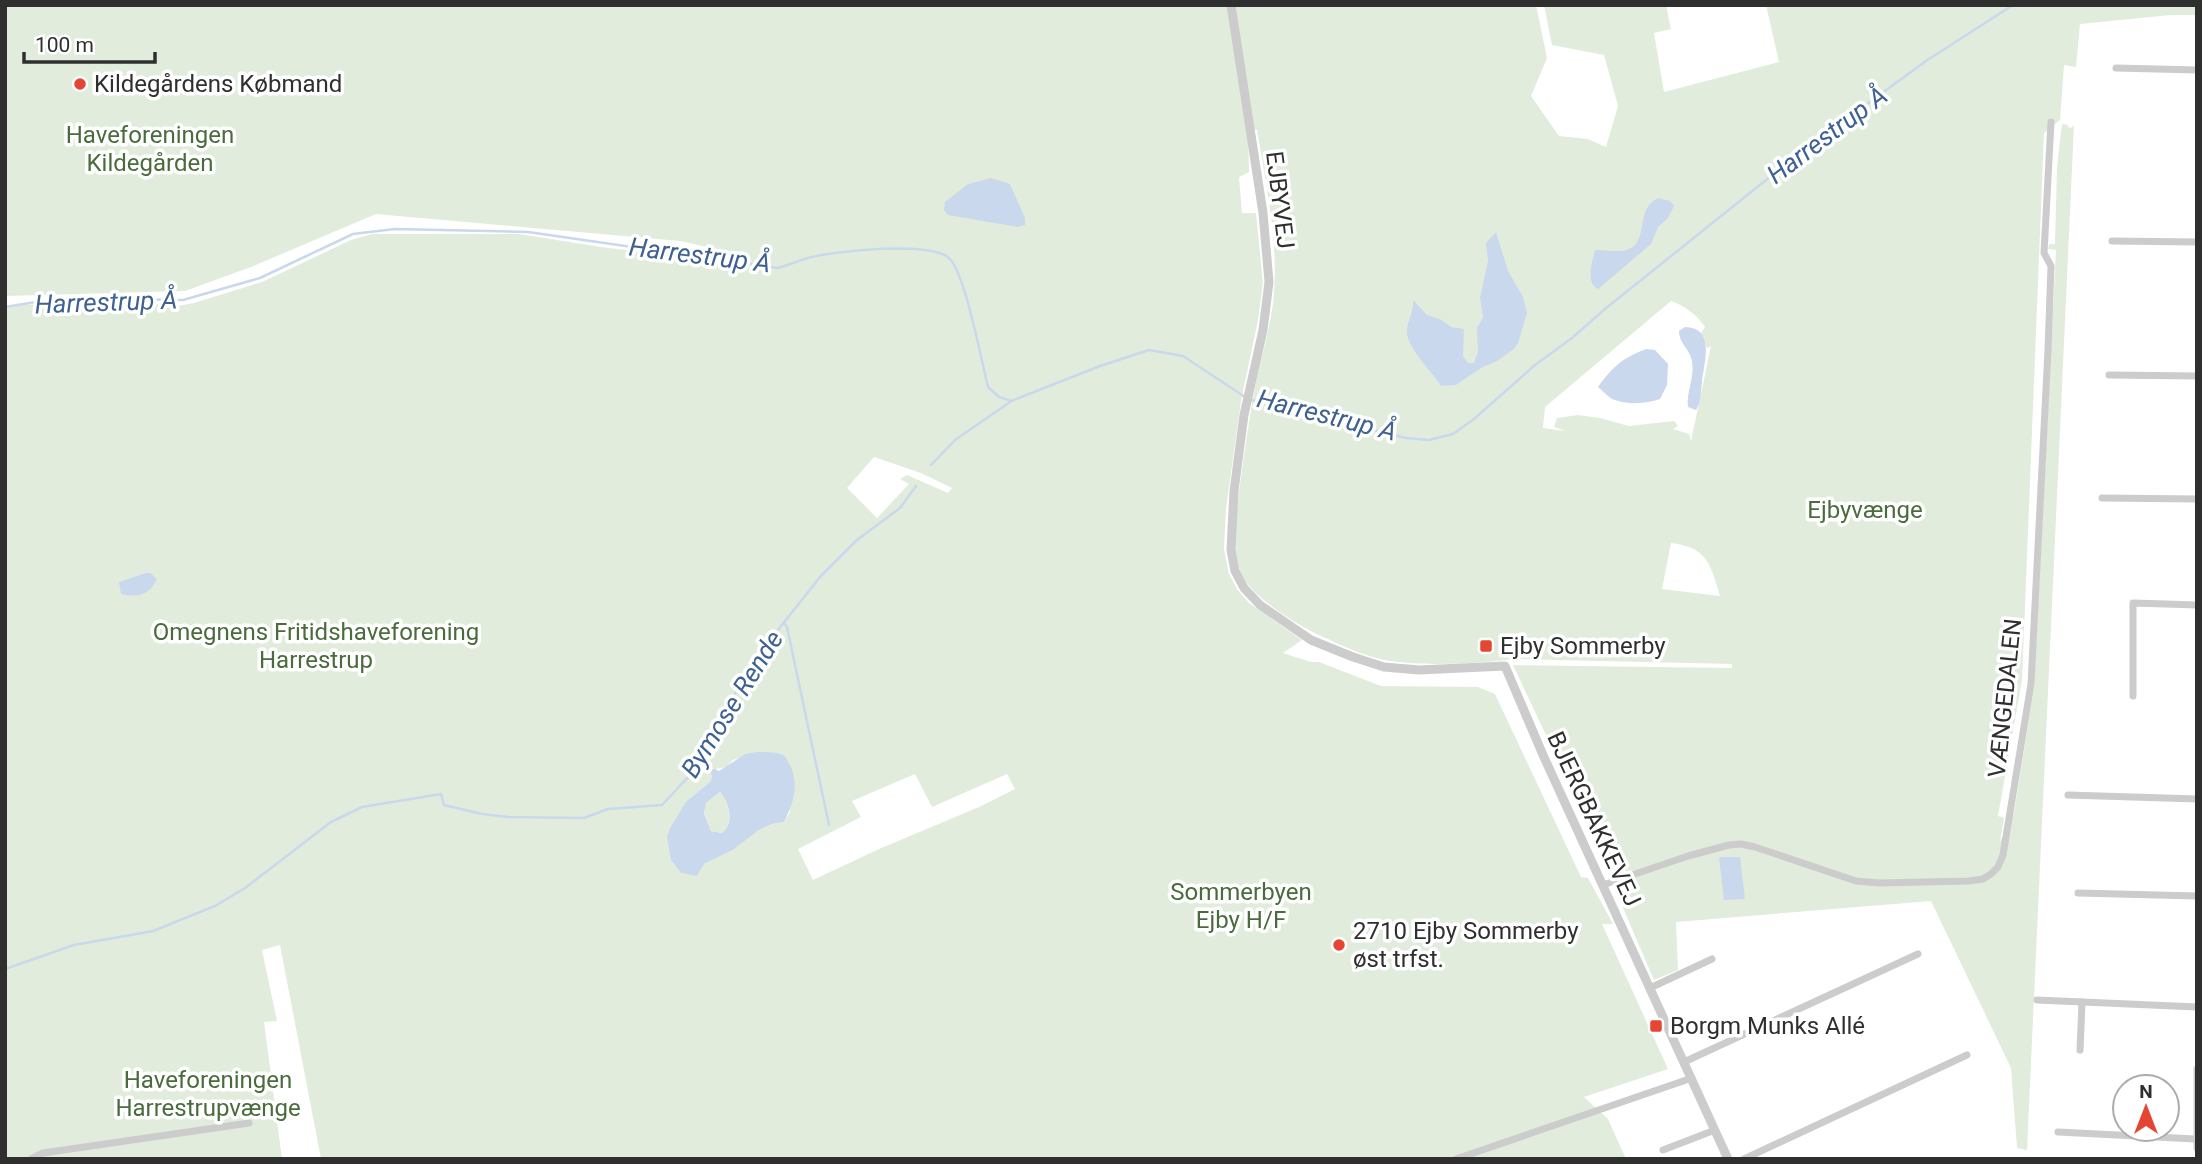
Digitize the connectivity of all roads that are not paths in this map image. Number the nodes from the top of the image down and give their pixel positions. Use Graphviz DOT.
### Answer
graph roads {
  1 [pos="1231,5"];
  2 [pos="2116,68"];
  3 [pos="2197,70"];
  4 [pos="2051,122"];
  5 [pos="2112,241"];
  6 [pos="2197,242"];
  7 [pos="2109,375"];
  8 [pos="2197,376"];
  9 [pos="2102,498"];
  10 [pos="2197,499"];
  11 [pos="2197,605"];
  12 [pos="1505,666"];
  13 [pos="2133,696"];
  14 [pos="2068,795"];
  15 [pos="2197,799"];
  16 [pos="1603,885"];
  17 [pos="2078,893"];
  18 [pos="2197,895"];
  19 [pos="1918,954"];
  20 [pos="1712,959"];
  21 [pos="1650,988"];
  22 [pos="2037,1000"];
  23 [pos="2082,1002"];
  24 [pos="2197,1007"];
  25 [pos="2080,1050"];
  26 [pos="1967,1055"];
  27 [pos="1684,1062"];
  28 [pos="2197,1069"];
  29 [pos="1692,1078"];
  30 [pos="249,1123"];
  31 [pos="1716,1130"];
  32 [pos="2058,1132"];
  33 [pos="2196,1144"];
  34 [pos="1663,1150"];
  35 [pos="31,1159"];
  36 [pos="1456,1159"];
  37 [pos="1728,1159"];
  38 [pos="1744,1159"];
  1 -- 12 [label="street, EJBYVEJ"];
  2 -- 3 [label="street"];
  4 -- 16 [label="street, VÆNGEDALEN"];
  5 -- 6 [label="street"];
  7 -- 8 [label="street"];
  9 -- 10 [label="street"];
  11 -- 13 [label="street"];
  12 -- 16 [label="street, BJERGBAKKEVEJ"];
  14 -- 15 [label="street"];
  16 -- 21 [label="street, BJERGBAKKEVEJ"];
  17 -- 18 [label="street"];
  19 -- 27 [label="street"];
  20 -- 21 [label="street"];
  21 -- 27 [label="street, BJERGBAKKEVEJ"];
  22 -- 23 [label="street"];
  23 -- 24 [label="street"];
  23 -- 25 [label="street"];
  26 -- 38 [label="street"];
  27 -- 29 [label="street, BJERGBAKKEVEJ"];
  28 -- 33 [label="street"];
  29 -- 31 [label="street, BJERGBAKKEVEJ"];
  29 -- 36 [label="street"];
  30 -- 35 [label="street"];
  31 -- 34 [label="street"];
  31 -- 37 [label="street, BJERGBAKKEVEJ"];
  32 -- 33 [label="street"];
}
